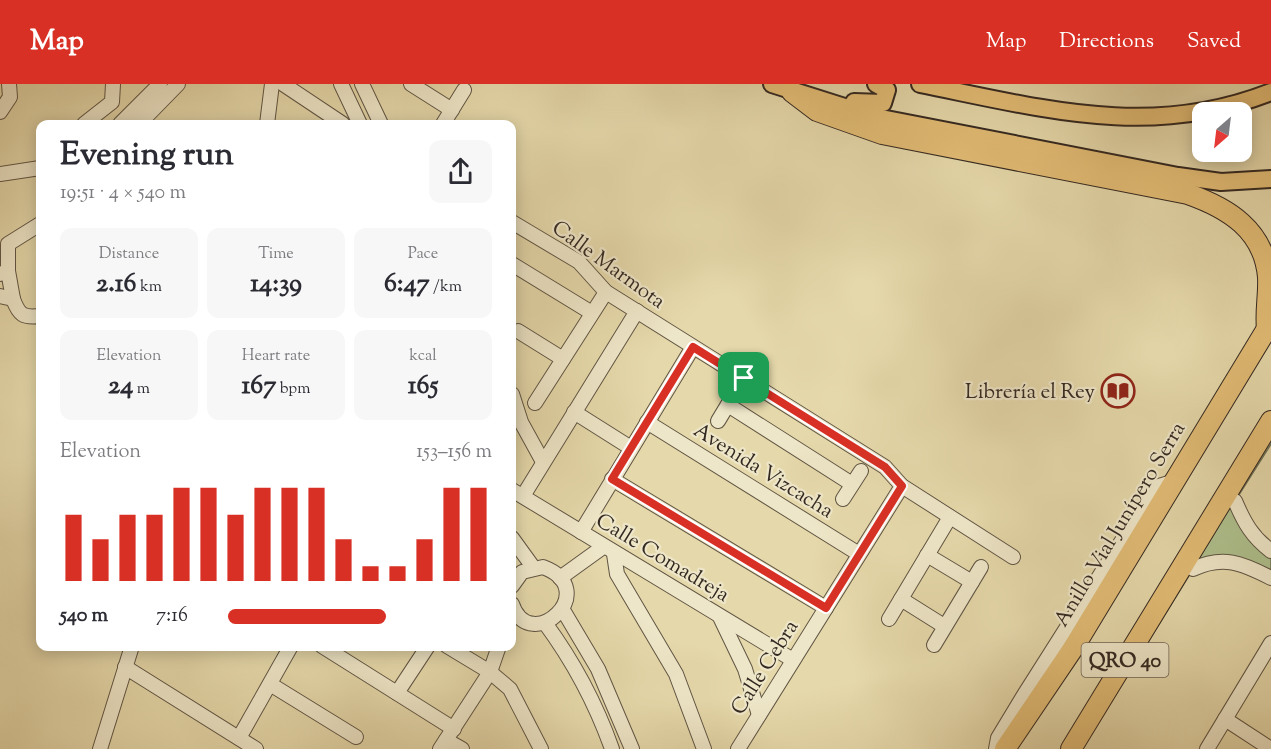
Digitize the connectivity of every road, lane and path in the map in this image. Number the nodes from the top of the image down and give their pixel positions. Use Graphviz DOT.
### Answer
graph roads {
  1 [pos="9,84"];
  2 [pos="112,84"];
  3 [pos="160,84"];
  4 [pos="178,84"];
  5 [pos="272,84"];
  6 [pos="283,84"];
  7 [pos="341,84"];
  8 [pos="362,84"];
  9 [pos="411,84"];
  10 [pos="772,84"];
  11 [pos="876,84"];
  12 [pos="920,84"];
  13 [pos="464,90"];
  14 [pos="792,92"];
  15 [pos="1271,92"];
  16 [pos="820,99"];
  17 [pos="452,110"];
  18 [pos="0,112"];
  19 [pos="89,120"];
  20 [pos="124,120"];
  21 [pos="143,120"];
  22 [pos="268,120"];
  23 [pos="337,120"];
  24 [pos="358,120"];
  25 [pos="379,120"];
  26 [pos="446,120"];
  27 [pos="36,169"];
  28 [pos="0,174"];
  29 [pos="1271,179"];
  30 [pos="516,224"];
  31 [pos="36,226"];
  32 [pos="516,266"];
  33 [pos="4,272"];
  34 [pos="606,292"];
  35 [pos="6,297"];
  36 [pos="637,311"];
  37 [pos="592,313"];
  38 [pos="36,316"];
  39 [pos="1269,325"];
  40 [pos="518,331"];
  41 [pos="693,347"];
  42 [pos="563,358"];
  43 [pos="744,378"];
  44 [pos="535,403"];
  45 [pos="728,405"];
  46 [pos="516,406"];
  47 [pos="574,412"];
  48 [pos="718,421"];
  49 [pos="1271,421"];
  50 [pos="647,422"];
  51 [pos="1271,444"];
  52 [pos="631,448"];
  53 [pos="543,462"];
  54 [pos="861,471"];
  55 [pos="612,479"];
  56 [pos="1172,482"];
  57 [pos="852,484"];
  58 [pos="902,486"];
  59 [pos="517,493"];
  60 [pos="843,499"];
  61 [pos="1235,501"];
  62 [pos="950,517"];
  63 [pos="581,532"];
  64 [pos="516,544"];
  65 [pos="608,551"];
  66 [pos="1271,551"];
  67 [pos="860,554"];
  68 [pos="927,555"];
  69 [pos="1013,557"];
  70 [pos="533,567"];
  71 [pos="981,567"];
  72 [pos="1186,570"];
  73 [pos="516,577"];
  74 [pos="560,578"];
  75 [pos="1271,578"];
  76 [pos="972,582"];
  77 [pos="901,599"];
  78 [pos="826,608"];
  79 [pos="563,610"];
  80 [pos="516,613"];
  81 [pos="720,617"];
  82 [pos="889,619"];
  83 [pos="545,623"];
  84 [pos="944,626"];
  85 [pos="1271,643"];
  86 [pos="934,645"];
  87 [pos="130,651"];
  88 [pos="288,651"];
  89 [pos="330,651"];
  90 [pos="425,651"];
  91 [pos="455,651"];
  92 [pos="498,651"];
  93 [pos="793,660"];
  94 [pos="1259,663"];
  95 [pos="125,667"];
  96 [pos="1271,671"];
  97 [pos="489,672"];
  98 [pos="270,684"];
  99 [pos="397,693"];
  100 [pos="1032,710"];
  101 [pos="759,715"];
  102 [pos="620,716"];
  103 [pos="1225,719"];
  104 [pos="602,720"];
  105 [pos="356,737"];
  106 [pos="239,738"];
  107 [pos="447,739"];
  108 [pos="100,749"];
  109 [pos="256,749"];
  110 [pos="462,749"];
  111 [pos="541,749"];
  112 [pos="612,749"];
  113 [pos="632,749"];
  114 [pos="704,749"];
  115 [pos="738,749"];
  116 [pos="996,749"];
  117 [pos="1005,749"];
  118 [pos="1017,749"];
  119 [pos="1060,749"];
  120 [pos="1071,749"];
  121 [pos="1082,749"];
  122 [pos="1207,749"];
  123 [pos="1270,749"];
  1 -- 18 [label="street"];
  2 -- 19 [label="street"];
  3 -- 20 [label="street"];
  4 -- 21 [label="street"];
  5 -- 22 [label="street"];
  6 -- 23 [label="street"];
  7 -- 24 [label="street"];
  8 -- 25 [label="street"];
  9 -- 17 [label="street"];
  10 -- 14 [label="main road"];
  11 -- 16 [label="main road"];
  12 -- 15 [label="main road"];
  13 -- 17 [label="street"];
  14 -- 16 [label="main road"];
  14 -- 39 [label="highway"];
  16 -- 29 [label="main road"];
  17 -- 26 [label="street"];
  27 -- 28 [label="street"];
  30 -- 34 [label="street, Calle Marmota"];
  31 -- 33 [label="street"];
  32 -- 37 [label="street"];
  33 -- 35 [label="street"];
  34 -- 36 [label="street, Calle Marmota"];
  34 -- 37 [label="street"];
  35 -- 38 [label="street"];
  36 -- 41 [label="street, Calle Marmota"];
  36 -- 47 [label="street"];
  37 -- 42 [label="street"];
  39 -- 56 [label="highway, Anillo Vial Junípero Serra / QRO 40"];
  40 -- 42 [label="street"];
  41 -- 43 [label="street, Calle Marmota"];
  41 -- 50 [label="street"];
  42 -- 44 [label="street"];
  43 -- 45 [label="street"];
  43 -- 58 [label="street, Calle Marmota"];
  45 -- 48 [label="street"];
  45 -- 57 [label="street"];
  46 -- 53 [label="street"];
  47 -- 52 [label="street"];
  47 -- 53 [label="street"];
  49 -- 72 [label="highway, QRO 40"];
  50 -- 52 [label="street"];
  50 -- 67 [label="street, Avenida Vizcacha"];
  51 -- 61 [label="highway"];
  52 -- 55 [label="street"];
  53 -- 59 [label="street"];
  54 -- 57 [label="street"];
  55 -- 63 [label="street"];
  55 -- 78 [label="street"];
  56 -- 100 [label="highway, Anillo Vial Junípero Serra / QRO 40"];
  56 -- 116 [label="street"];
  57 -- 60 [label="street"];
  58 -- 62 [label="street, Calle Marmota"];
  58 -- 67 [label="street, Calle Cebra"];
  59 -- 63 [label="street, Calle Comadreja"];
  61 -- 66 [label="street"];
  61 -- 72 [label="highway"];
  62 -- 68 [label="street"];
  62 -- 69 [label="street, Calle Marmota"];
  63 -- 65 [label="street, Calle Comadreja"];
  64 -- 70 [label="street"];
  65 -- 74 [label="street"];
  65 -- 81 [label="street, Calle Comadreja"];
  65 -- 114 [label="street"];
  67 -- 78 [label="street, Calle Cebra"];
  68 -- 76 [label="street"];
  68 -- 77 [label="street"];
  70 -- 73 [label="street"];
  70 -- 74 [label="street"];
  71 -- 76 [label="street"];
  72 -- 75 [label="street"];
  72 -- 119 [label="highway"];
  72 -- 120 [label="highway, QRO 40"];
  72 -- 121 [label="highway"];
  74 -- 79 [label="street"];
  76 -- 84 [label="street"];
  77 -- 82 [label="street"];
  77 -- 84 [label="street"];
  78 -- 93 [label="street, Calle Cebra"];
  79 -- 83 [label="street"];
  79 -- 102 [label="street"];
  80 -- 83 [label="street"];
  81 -- 93 [label="street, Calle Comadreja"];
  81 -- 101 [label="street"];
  83 -- 104 [label="street"];
  84 -- 86 [label="street"];
  85 -- 94 [label="street"];
  87 -- 95 [label="street"];
  88 -- 98 [label="street"];
  89 -- 99 [label="street"];
  90 -- 99 [label="street"];
  91 -- 97 [label="street"];
  92 -- 97 [label="street"];
  93 -- 101 [label="street, Calle Cebra"];
  94 -- 96 [label="street"];
  94 -- 103 [label="street"];
  95 -- 106 [label="street"];
  95 -- 108 [label="street"];
  97 -- 107 [label="street"];
  97 -- 111 [label="street"];
  98 -- 105 [label="street"];
  98 -- 106 [label="street"];
  99 -- 107 [label="street"];
  100 -- 117 [label="highway, Anillo Vial Junípero Serra / QRO 40"];
  100 -- 118 [label="highway"];
  101 -- 115 [label="street, Calle Cebra"];
  102 -- 104 [label="street"];
  102 -- 113 [label="street"];
  103 -- 122 [label="street"];
  103 -- 123 [label="street"];
  104 -- 112 [label="street"];
  106 -- 109 [label="street"];
  107 -- 110 [label="street"];
}
